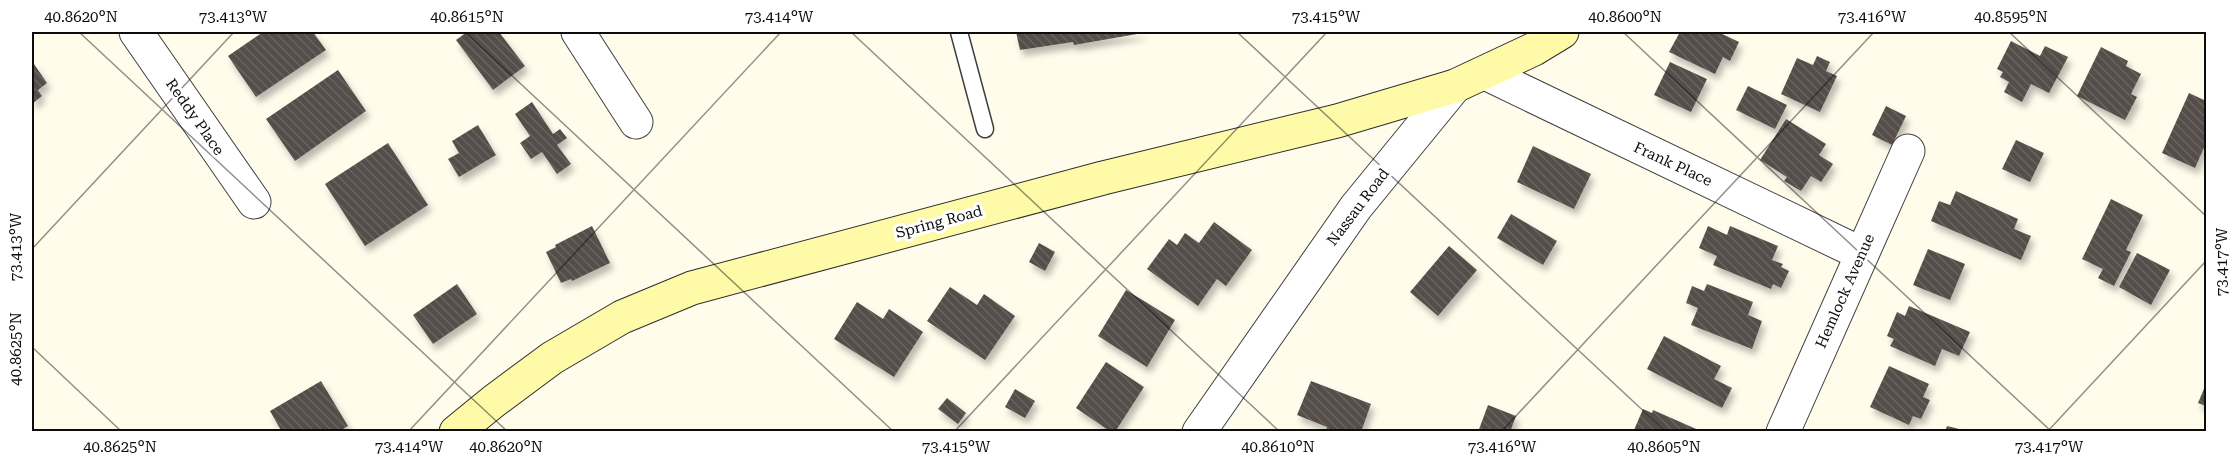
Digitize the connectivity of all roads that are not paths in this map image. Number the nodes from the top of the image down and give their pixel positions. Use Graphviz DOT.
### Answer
graph roads {
  1 [pos="136,32"];
  2 [pos="578,32"];
  3 [pos="959,32"];
  4 [pos="1562,32"];
  5 [pos="1485,73"];
  6 [pos="1455,86"];
  7 [pos="636,122"];
  8 [pos="985,129"];
  9 [pos="1908,151"];
  10 [pos="254,202"];
  11 [pos="1862,254"];
  12 [pos="456,432"];
  13 [pos="1199,432"];
  14 [pos="1783,432"];
  1 -- 10 [label="street, Reddy Place"];
  2 -- 7 [label="street"];
  3 -- 8 [label="lane"];
  4 -- 5 [label="main road, Nassau Road"];
  5 -- 6 [label="main road, Nassau Road"];
  5 -- 11 [label="street, Frank Place"];
  6 -- 12 [label="main road, Spring Road"];
  6 -- 13 [label="street, Nassau Road"];
  9 -- 11 [label="street, Hemlock Avenue"];
  11 -- 14 [label="street, Hemlock Avenue"];
}
